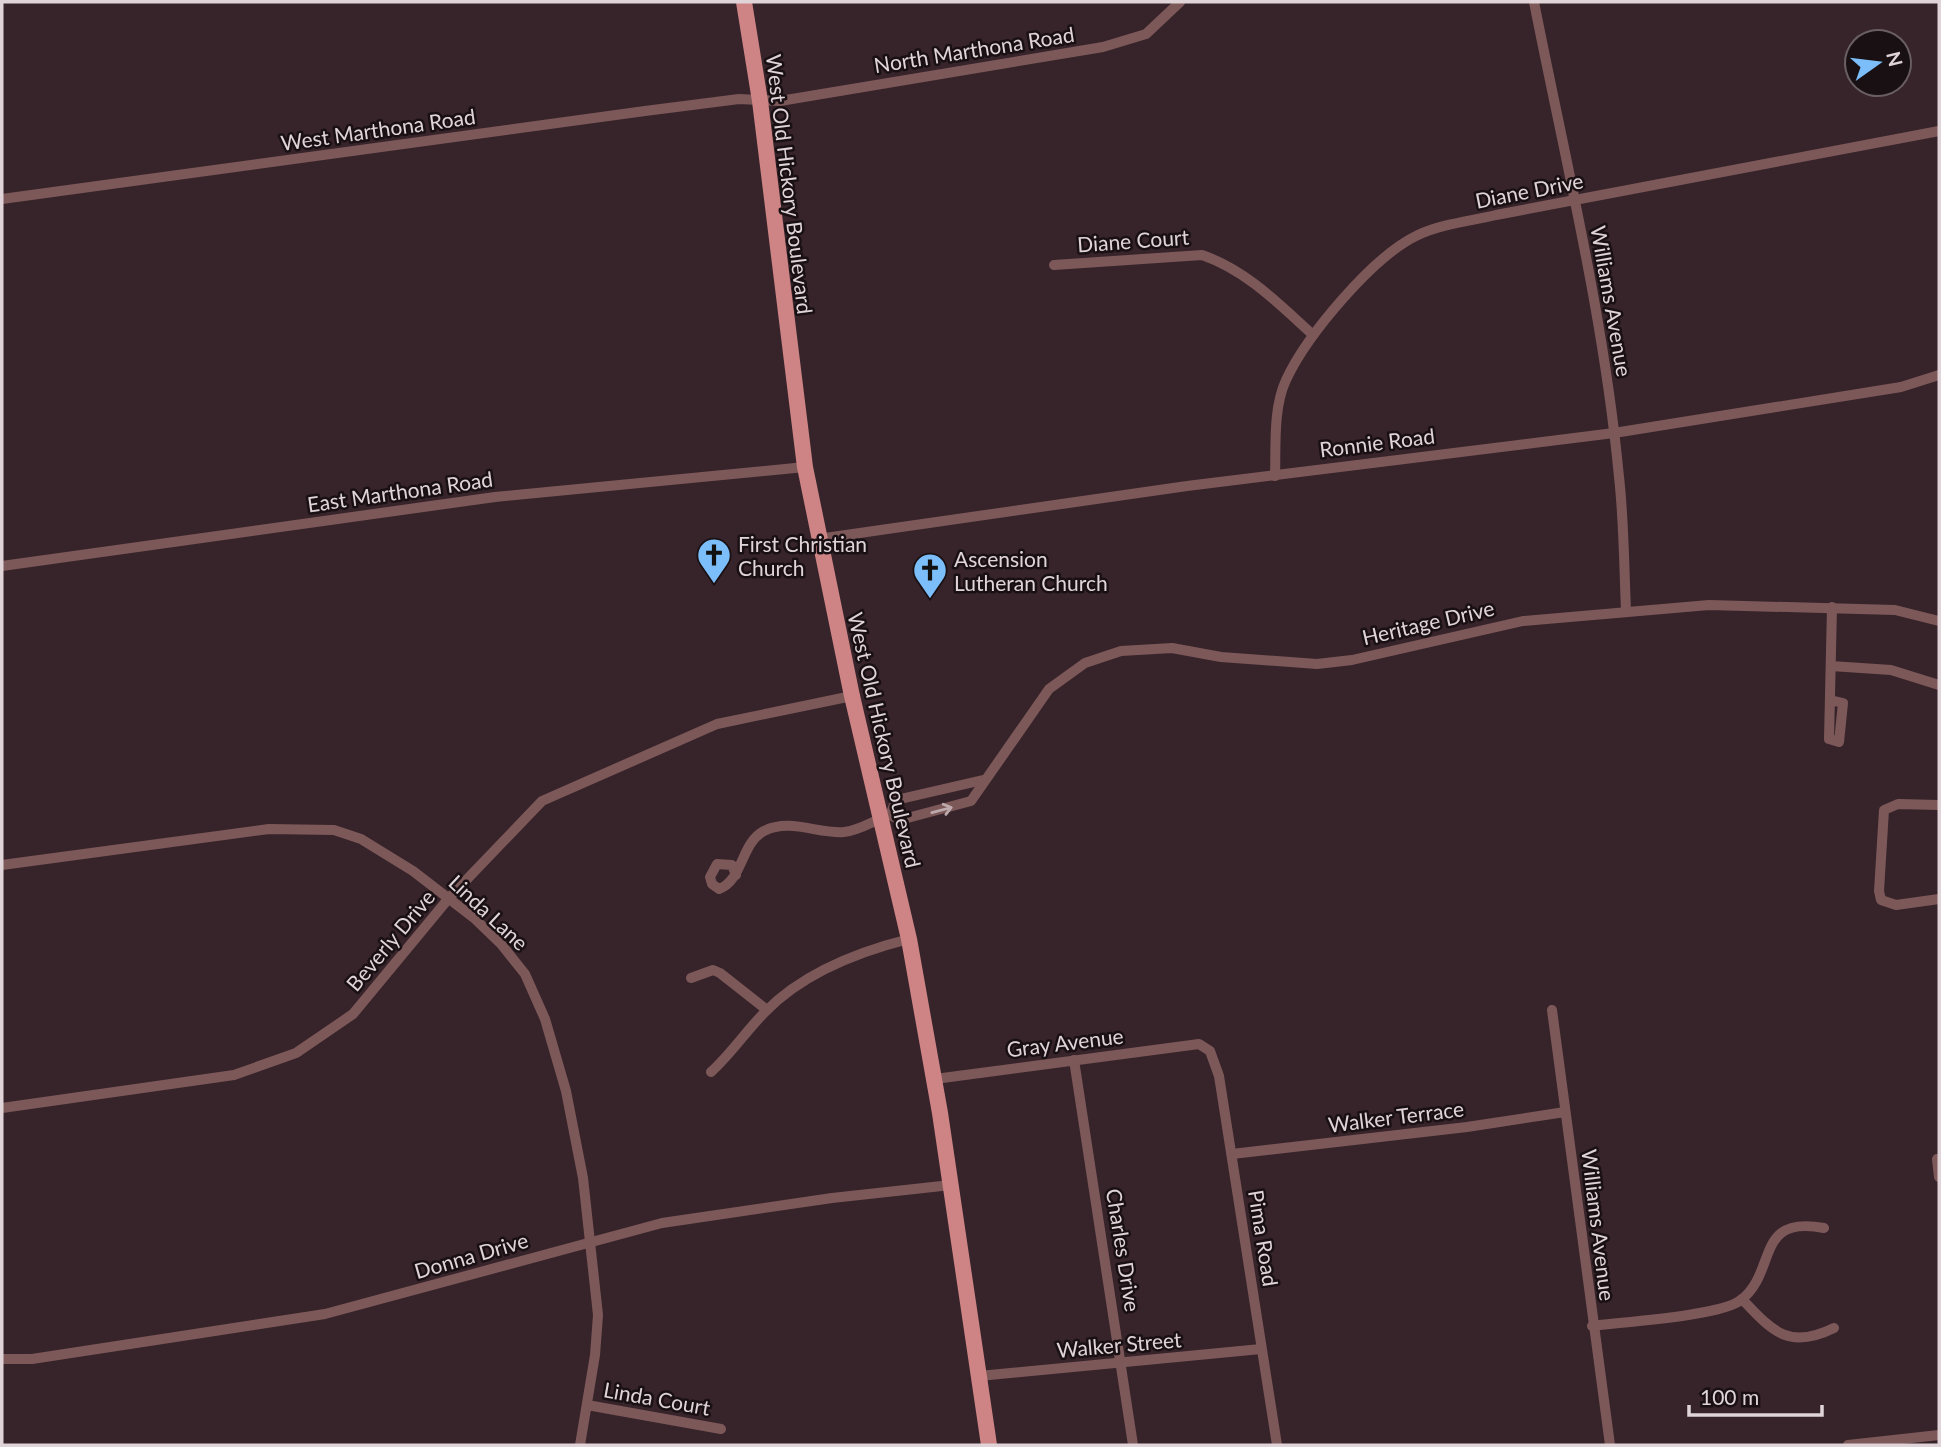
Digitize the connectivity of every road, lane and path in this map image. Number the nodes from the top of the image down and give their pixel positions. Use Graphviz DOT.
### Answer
graph roads {
  1 [pos="744,2"];
  2 [pos="1180,2"];
  3 [pos="1534,2"];
  4 [pos="760,101"];
  5 [pos="1939,131"];
  6 [pos="2,199"];
  7 [pos="1575,201"];
  8 [pos="1054,265"];
  9 [pos="1313,335"];
  10 [pos="1939,375"];
  11 [pos="1614,433"];
  12 [pos="804,467"];
  13 [pos="1275,476"];
  14 [pos="818,540"];
  15 [pos="2,566"];
  16 [pos="1832,607"];
  17 [pos="1626,610"];
  18 [pos="1939,621"];
  19 [pos="1831,666"];
  20 [pos="1939,685"];
  21 [pos="852,696"];
  22 [pos="1830,700"];
  23 [pos="984,780"];
  24 [pos="1939,805"];
  25 [pos="886,816"];
  26 [pos="2,866"];
  27 [pos="736,875"];
  28 [pos="449,898"];
  29 [pos="1939,899"];
  30 [pos="909,939"];
  31 [pos="691,978"];
  32 [pos="767,1010"];
  33 [pos="1552,1010"];
  34 [pos="1199,1044"];
  35 [pos="1074,1060"];
  36 [pos="711,1072"];
  37 [pos="935,1079"];
  38 [pos="2,1108"];
  39 [pos="1565,1112"];
  40 [pos="1232,1154"];
  41 [pos="1937,1159"];
  42 [pos="1939,1177"];
  43 [pos="951,1185"];
  44 [pos="1824,1228"];
  45 [pos="592,1240"];
  46 [pos="1742,1299"];
  47 [pos="1592,1326"];
  48 [pos="1835,1328"];
  49 [pos="1261,1349"];
  50 [pos="2,1359"];
  51 [pos="1122,1363"];
  52 [pos="979,1376"];
  53 [pos="587,1405"];
  54 [pos="721,1429"];
  55 [pos="1939,1435"];
  56 [pos="580,1445"];
  57 [pos="989,1445"];
  58 [pos="1133,1445"];
  59 [pos="1277,1445"];
  60 [pos="1610,1445"];
  61 [pos="1848,1445"];
  1 -- 4 [label="main road, West Old Hickory Boulevard"];
  2 -- 4 [label="street, North Marthona Road"];
  3 -- 7 [label="street, Williams Avenue"];
  4 -- 6 [label="street, West Marthona Road"];
  4 -- 12 [label="main road, West Old Hickory Boulevard"];
  5 -- 7 [label="street, Diane Drive"];
  7 -- 9 [label="street, Diane Drive"];
  7 -- 11 [label="street, Williams Avenue"];
  8 -- 9 [label="street, Diane Court"];
  9 -- 13 [label="street, Diane Drive"];
  10 -- 11 [label="street, Ronnie Road"];
  11 -- 13 [label="street, Ronnie Road"];
  11 -- 17 [label="street, Williams Avenue"];
  12 -- 14 [label="main road, West Old Hickory Boulevard"];
  12 -- 15 [label="street, East Marthona Road"];
  13 -- 14 [label="street, Ronnie Road"];
  14 -- 21 [label="main road, West Old Hickory Boulevard"];
  16 -- 17 [label="street, Heritage Drive"];
  16 -- 18 [label="street, Heritage Drive"];
  16 -- 19 [label="street"];
  17 -- 23 [label="street, Heritage Drive"];
  19 -- 20 [label="street"];
  19 -- 22 [label="street"];
  21 -- 25 [label="main road, West Old Hickory Boulevard"];
  21 -- 28 [label="street, Beverly Drive"];
  23 -- 25 [label="street, Heritage Drive"];
  25 -- 23 [label="street, Heritage Drive, one-way"];
  24 -- 29 [label="street"];
  25 -- 27 [label="street, Heritage Drive"];
  25 -- 30 [label="main road, West Old Hickory Boulevard"];
  26 -- 28 [label="street, Linda Lane"];
  28 -- 38 [label="street, Beverly Drive"];
  28 -- 45 [label="street, Linda Lane"];
  30 -- 32 [label="street"];
  30 -- 37 [label="main road, West Old Hickory Boulevard"];
  31 -- 32 [label="street"];
  32 -- 36 [label="street"];
  33 -- 39 [label="street, Williams Avenue"];
  34 -- 35 [label="street, Gray Avenue"];
  34 -- 40 [label="street, Pima Road"];
  35 -- 37 [label="street, Gray Avenue"];
  35 -- 51 [label="street, Charles Drive"];
  37 -- 43 [label="main road, West Old Hickory Boulevard"];
  39 -- 40 [label="street, Walker Terrace"];
  39 -- 47 [label="street, Williams Avenue"];
  40 -- 49 [label="street, Pima Road"];
  41 -- 42 [label="street"];
  43 -- 45 [label="street, Donna Drive"];
  43 -- 52 [label="main road, West Old Hickory Boulevard"];
  44 -- 46 [label="street"];
  45 -- 50 [label="street, Donna Drive"];
  45 -- 53 [label="street, Linda Lane"];
  46 -- 47 [label="street"];
  46 -- 48 [label="street"];
  47 -- 60 [label="street, Williams Avenue"];
  49 -- 51 [label="street, Walker Street"];
  49 -- 59 [label="street, Pima Road"];
  51 -- 52 [label="street, Walker Street"];
  51 -- 58 [label="street, Charles Drive"];
  52 -- 57 [label="main road, West Old Hickory Boulevard"];
  53 -- 54 [label="street, Linda Court"];
  53 -- 56 [label="street, Linda Lane"];
  55 -- 61 [label="street"];
}
